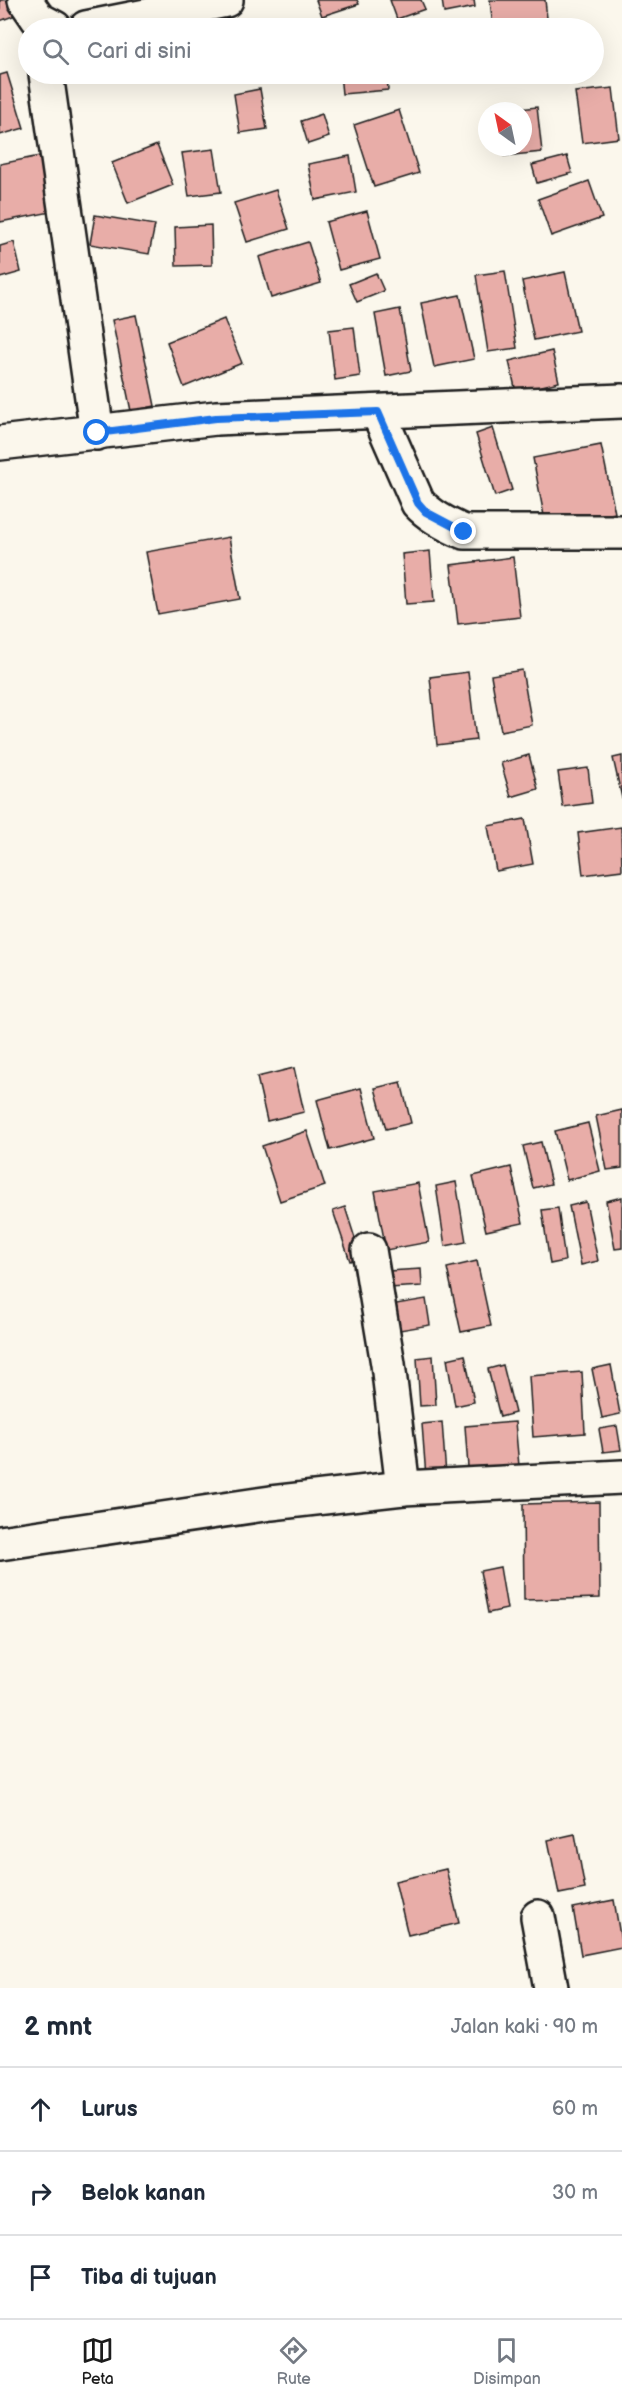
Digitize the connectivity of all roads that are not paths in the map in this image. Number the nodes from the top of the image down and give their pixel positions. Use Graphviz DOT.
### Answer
graph roads {
  1 [pos="226,0"];
  2 [pos="136,18"];
  3 [pos="47,84"];
  4 [pos="622,401"];
  5 [pos="378,412"];
  6 [pos="97,433"];
  7 [pos="0,443"];
  8 [pos="622,532"];
  9 [pos="369,1250"];
  10 [pos="622,1478"];
  11 [pos="403,1488"];
  12 [pos="0,1543"];
  13 [pos="538,1917"];
  14 [pos="551,1988"];
  1 -- 2 [label="street"];
  3 -- 6 [label="street"];
  4 -- 5 [label="street"];
  5 -- 6 [label="street"];
  5 -- 8 [label="street"];
  6 -- 7 [label="street"];
  9 -- 11 [label="street"];
  10 -- 11 [label="street"];
  11 -- 12 [label="street"];
  13 -- 14 [label="street"];
}
